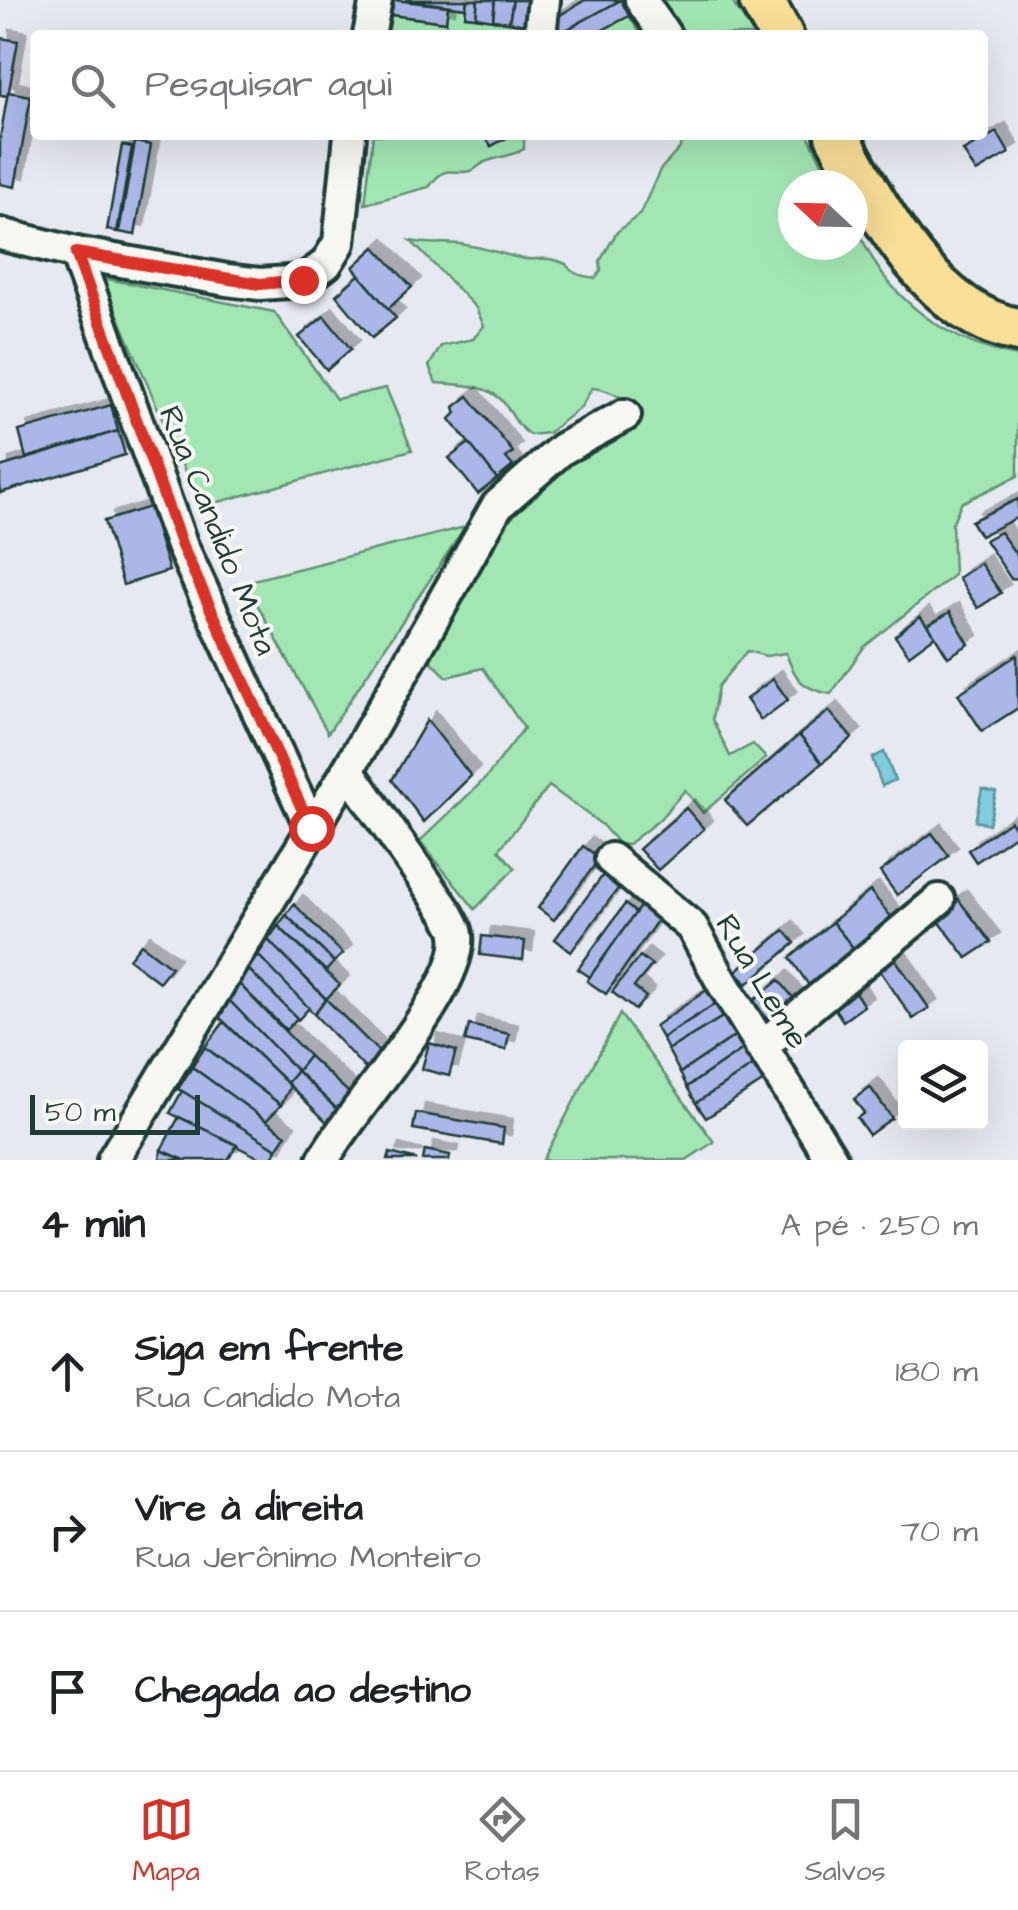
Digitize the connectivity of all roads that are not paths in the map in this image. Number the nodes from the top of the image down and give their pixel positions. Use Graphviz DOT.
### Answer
graph roads {
  1 [pos="376,0"];
  2 [pos="544,0"];
  3 [pos="640,0"];
  4 [pos="760,0"];
  5 [pos="370,30"];
  6 [pos="541,30"];
  7 [pos="661,30"];
  8 [pos="777,30"];
  9 [pos="349,140"];
  10 [pos="840,140"];
  11 [pos="0,234"];
  12 [pos="76,253"];
  13 [pos="1018,330"];
  14 [pos="625,415"];
  15 [pos="348,770"];
  16 [pos="311,828"];
  17 [pos="611,859"];
  18 [pos="939,900"];
  19 [pos="761,1047"];
  20 [pos="113,1160"];
  21 [pos="323,1160"];
  22 [pos="832,1160"];
  1 -- 5 [label="street"];
  2 -- 6 [label="street"];
  3 -- 7 [label="street"];
  4 -- 8 [label="highway"];
  9 -- 12 [label="street"];
  10 -- 13 [label="highway"];
  11 -- 12 [label="street"];
  12 -- 16 [label="street, Rua Candido Mota"];
  14 -- 15 [label="street"];
  15 -- 16 [label="street"];
  15 -- 21 [label="street"];
  16 -- 20 [label="street"];
  17 -- 19 [label="street, Rua Leme"];
  18 -- 19 [label="street"];
  19 -- 22 [label="street, Rua Leme"];
}
